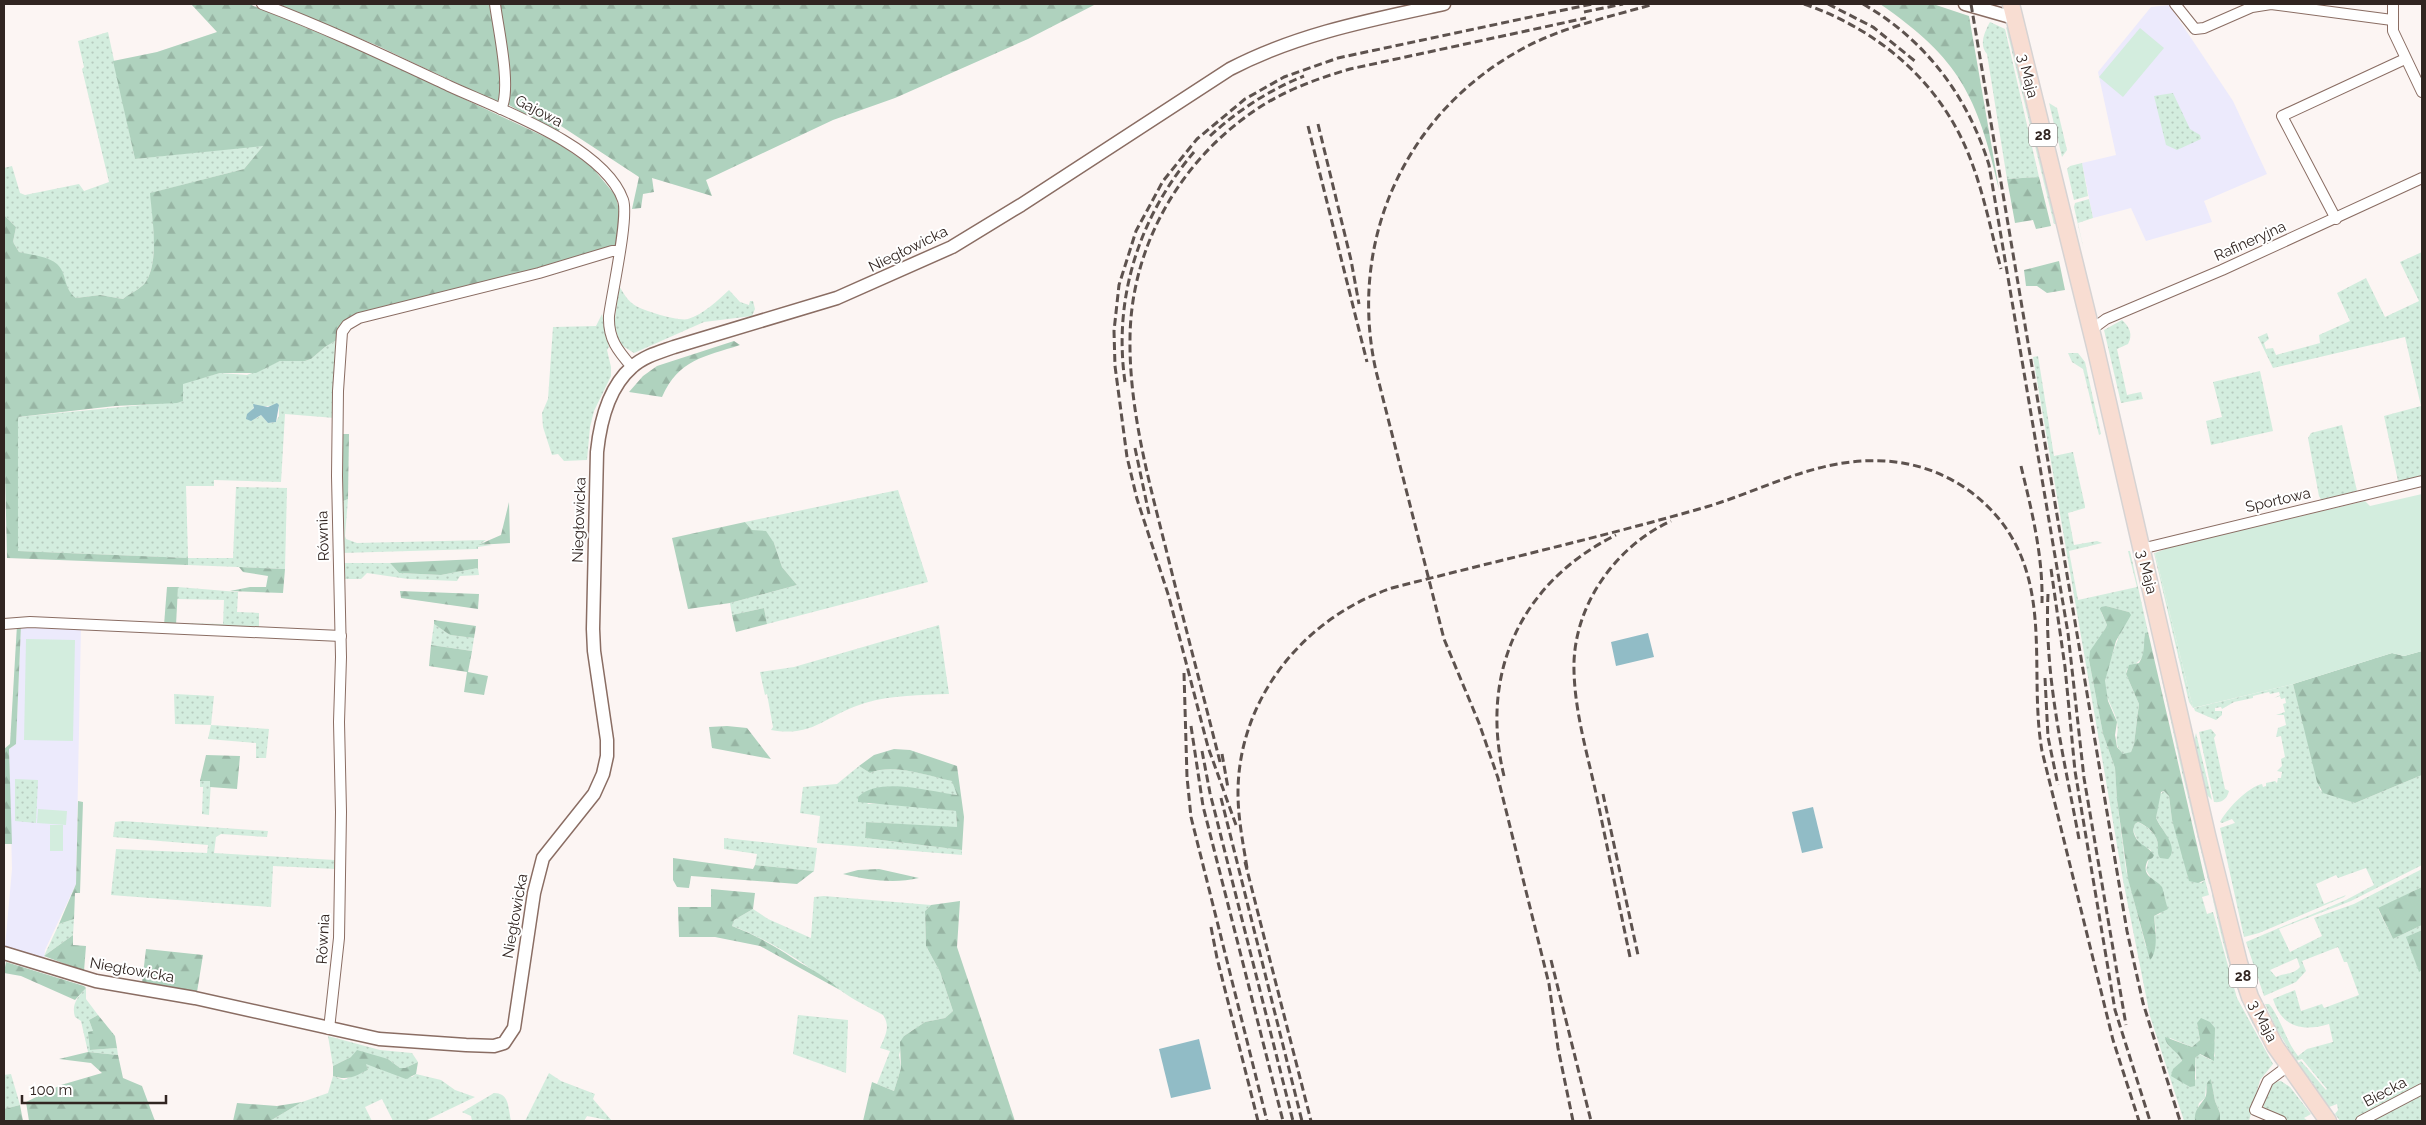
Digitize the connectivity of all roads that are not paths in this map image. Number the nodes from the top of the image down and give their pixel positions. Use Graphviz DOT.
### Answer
graph roads {
  1 [pos="262,4"];
  2 [pos="495,4"];
  3 [pos="1444,4"];
  4 [pos="1973,4"];
  5 [pos="2176,4"];
  6 [pos="2393,4"];
  7 [pos="2012,11"];
  8 [pos="2392,20"];
  9 [pos="2406,58"];
  10 [pos="2422,92"];
  11 [pos="502,109"];
  12 [pos="2422,178"];
  13 [pos="2336,219"];
  14 [pos="619,251"];
  15 [pos="2090,330"];
  16 [pos="632,367"];
  17 [pos="2422,481"];
  18 [pos="2141,549"];
  19 [pos="4,624"];
  20 [pos="341,636"];
  21 [pos="4,953"];
  22 [pos="330,1029"];
  23 [pos="2288,1066"];
  24 [pos="2422,1089"];
  25 [pos="2281,1121"];
  26 [pos="2328,1121"];
  27 [pos="2361,1121"];
  1 -- 11 [label="street, Gajowa"];
  2 -- 11 [label="street"];
  3 -- 16 [label="street, Niegłowicka"];
  4 -- 7 [label="street"];
  5 -- 8 [label="street"];
  6 -- 8 [label="street"];
  7 -- 15 [label="main road, 3 Maja / 28"];
  8 -- 9 [label="street"];
  9 -- 10 [label="street"];
  9 -- 13 [label="street"];
  11 -- 14 [label="street, Gajowa"];
  12 -- 13 [label="street, Rafineryjna"];
  13 -- 15 [label="street, Rafineryjna"];
  14 -- 16 [label="street, Gajowa"];
  14 -- 20 [label="street, Równia"];
  15 -- 18 [label="main road, 3 Maja / 28"];
  16 -- 22 [label="street, Niegłowicka"];
  17 -- 18 [label="street, Sportowa"];
  18 -- 23 [label="main road, 3 Maja / 28"];
  19 -- 20 [label="street"];
  20 -- 22 [label="street, Równia"];
  21 -- 22 [label="street, Niegłowicka"];
  23 -- 25 [label="street"];
  23 -- 26 [label="main road, 3 Maja / 28"];
  24 -- 27 [label="street, Biecka"];
}
